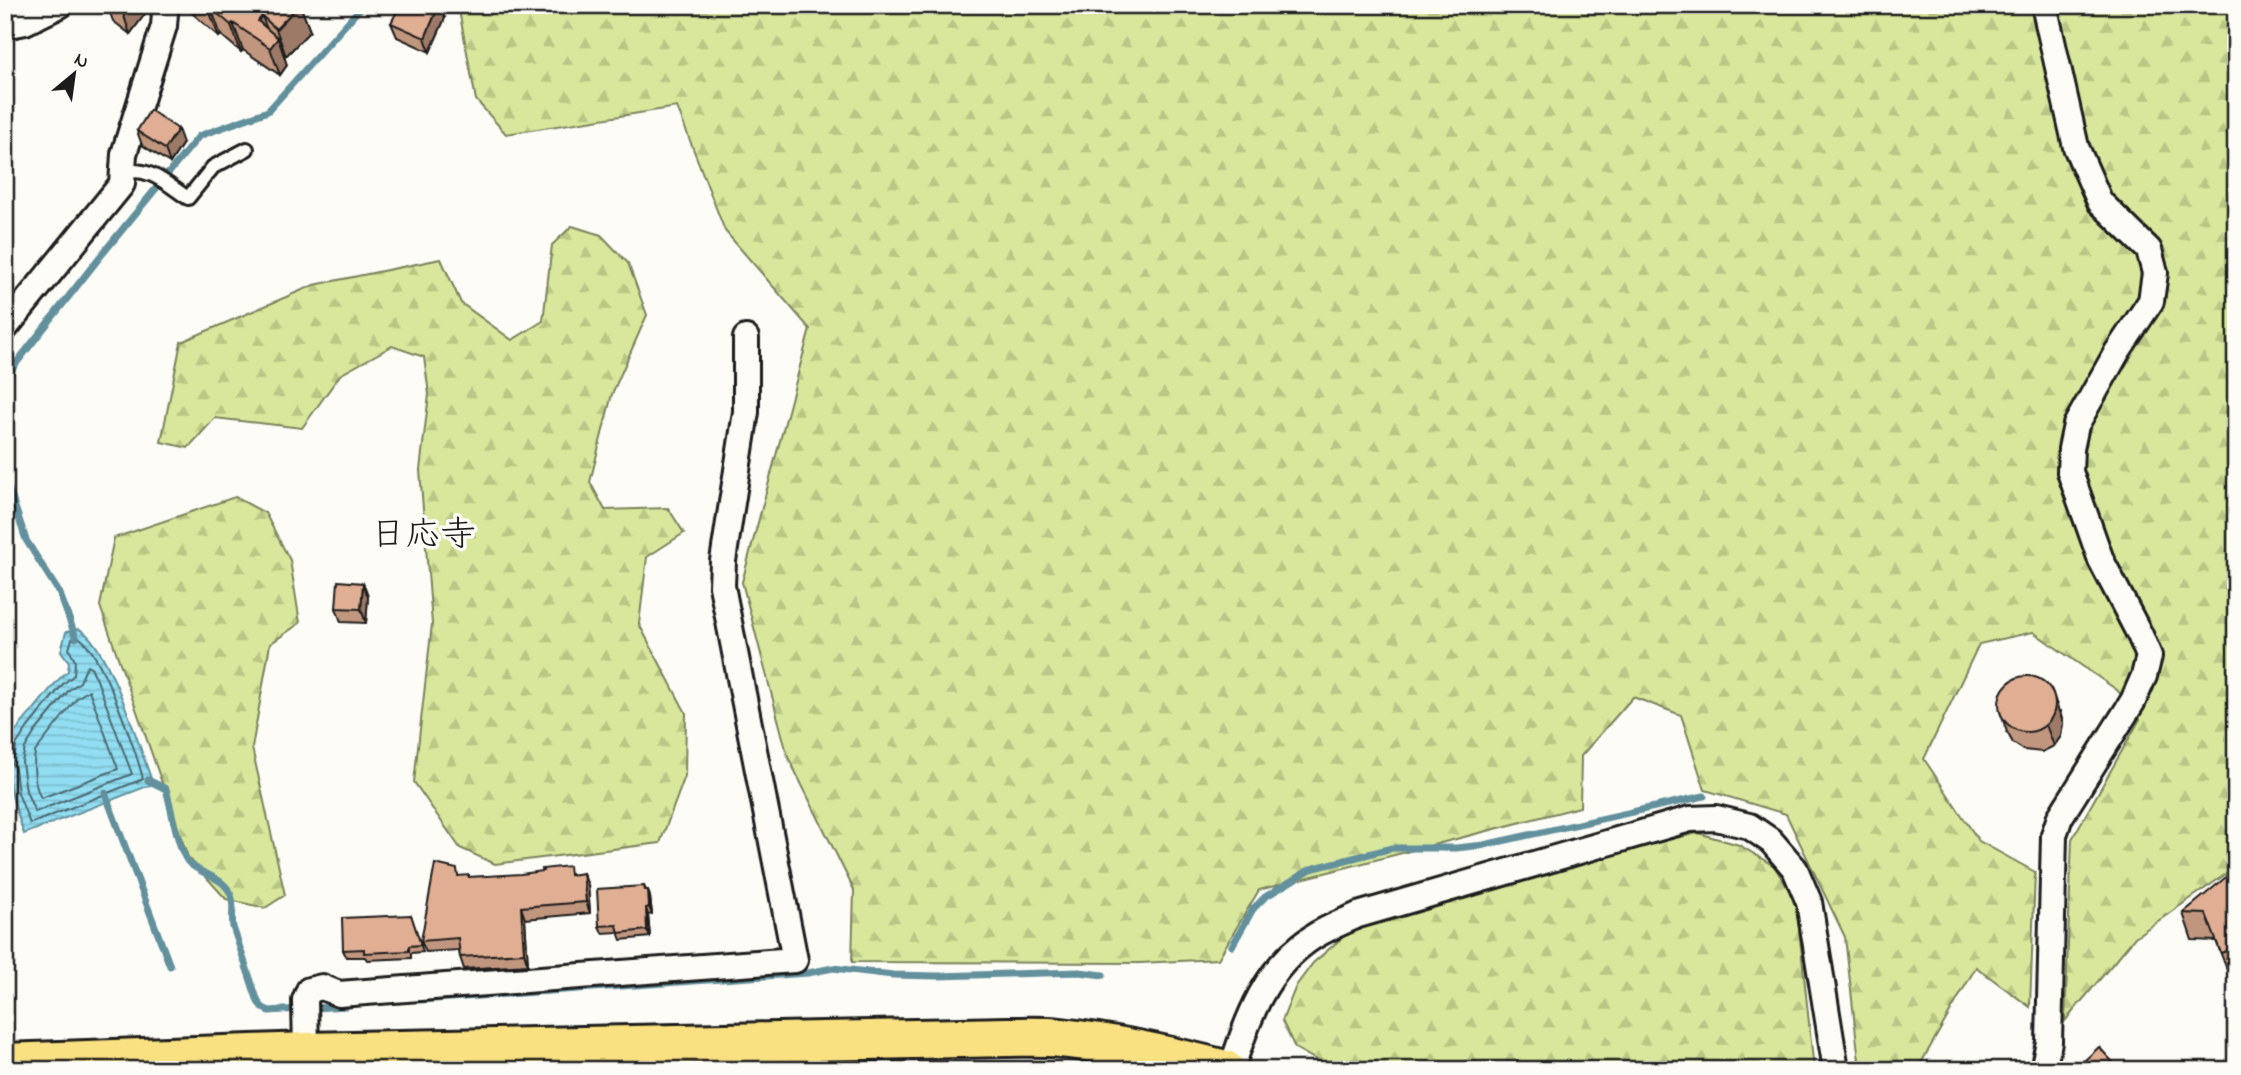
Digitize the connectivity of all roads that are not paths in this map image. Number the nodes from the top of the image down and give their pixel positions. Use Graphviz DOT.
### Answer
graph roads {
  1 [pos="61,5"];
  2 [pos="162,5"];
  3 [pos="2044,5"];
  4 [pos="5,26"];
  5 [pos="247,149"];
  6 [pos="123,172"];
  7 [pos="5,328"];
  8 [pos="746,338"];
  9 [pos="306,1052"];
  10 [pos="5,1063"];
  11 [pos="1225,1070"];
  12 [pos="1231,1070"];
  13 [pos="1836,1070"];
  14 [pos="2043,1070"];
  1 -- 4 [label="street"];
  2 -- 6 [label="street"];
  3 -- 14 [label="street"];
  5 -- 6 [label="lane"];
  6 -- 7 [label="street"];
  8 -- 9 [label="street"];
  9 -- 10 [label="main road"];
  9 -- 11 [label="main road"];
  12 -- 13 [label="street"];
}
